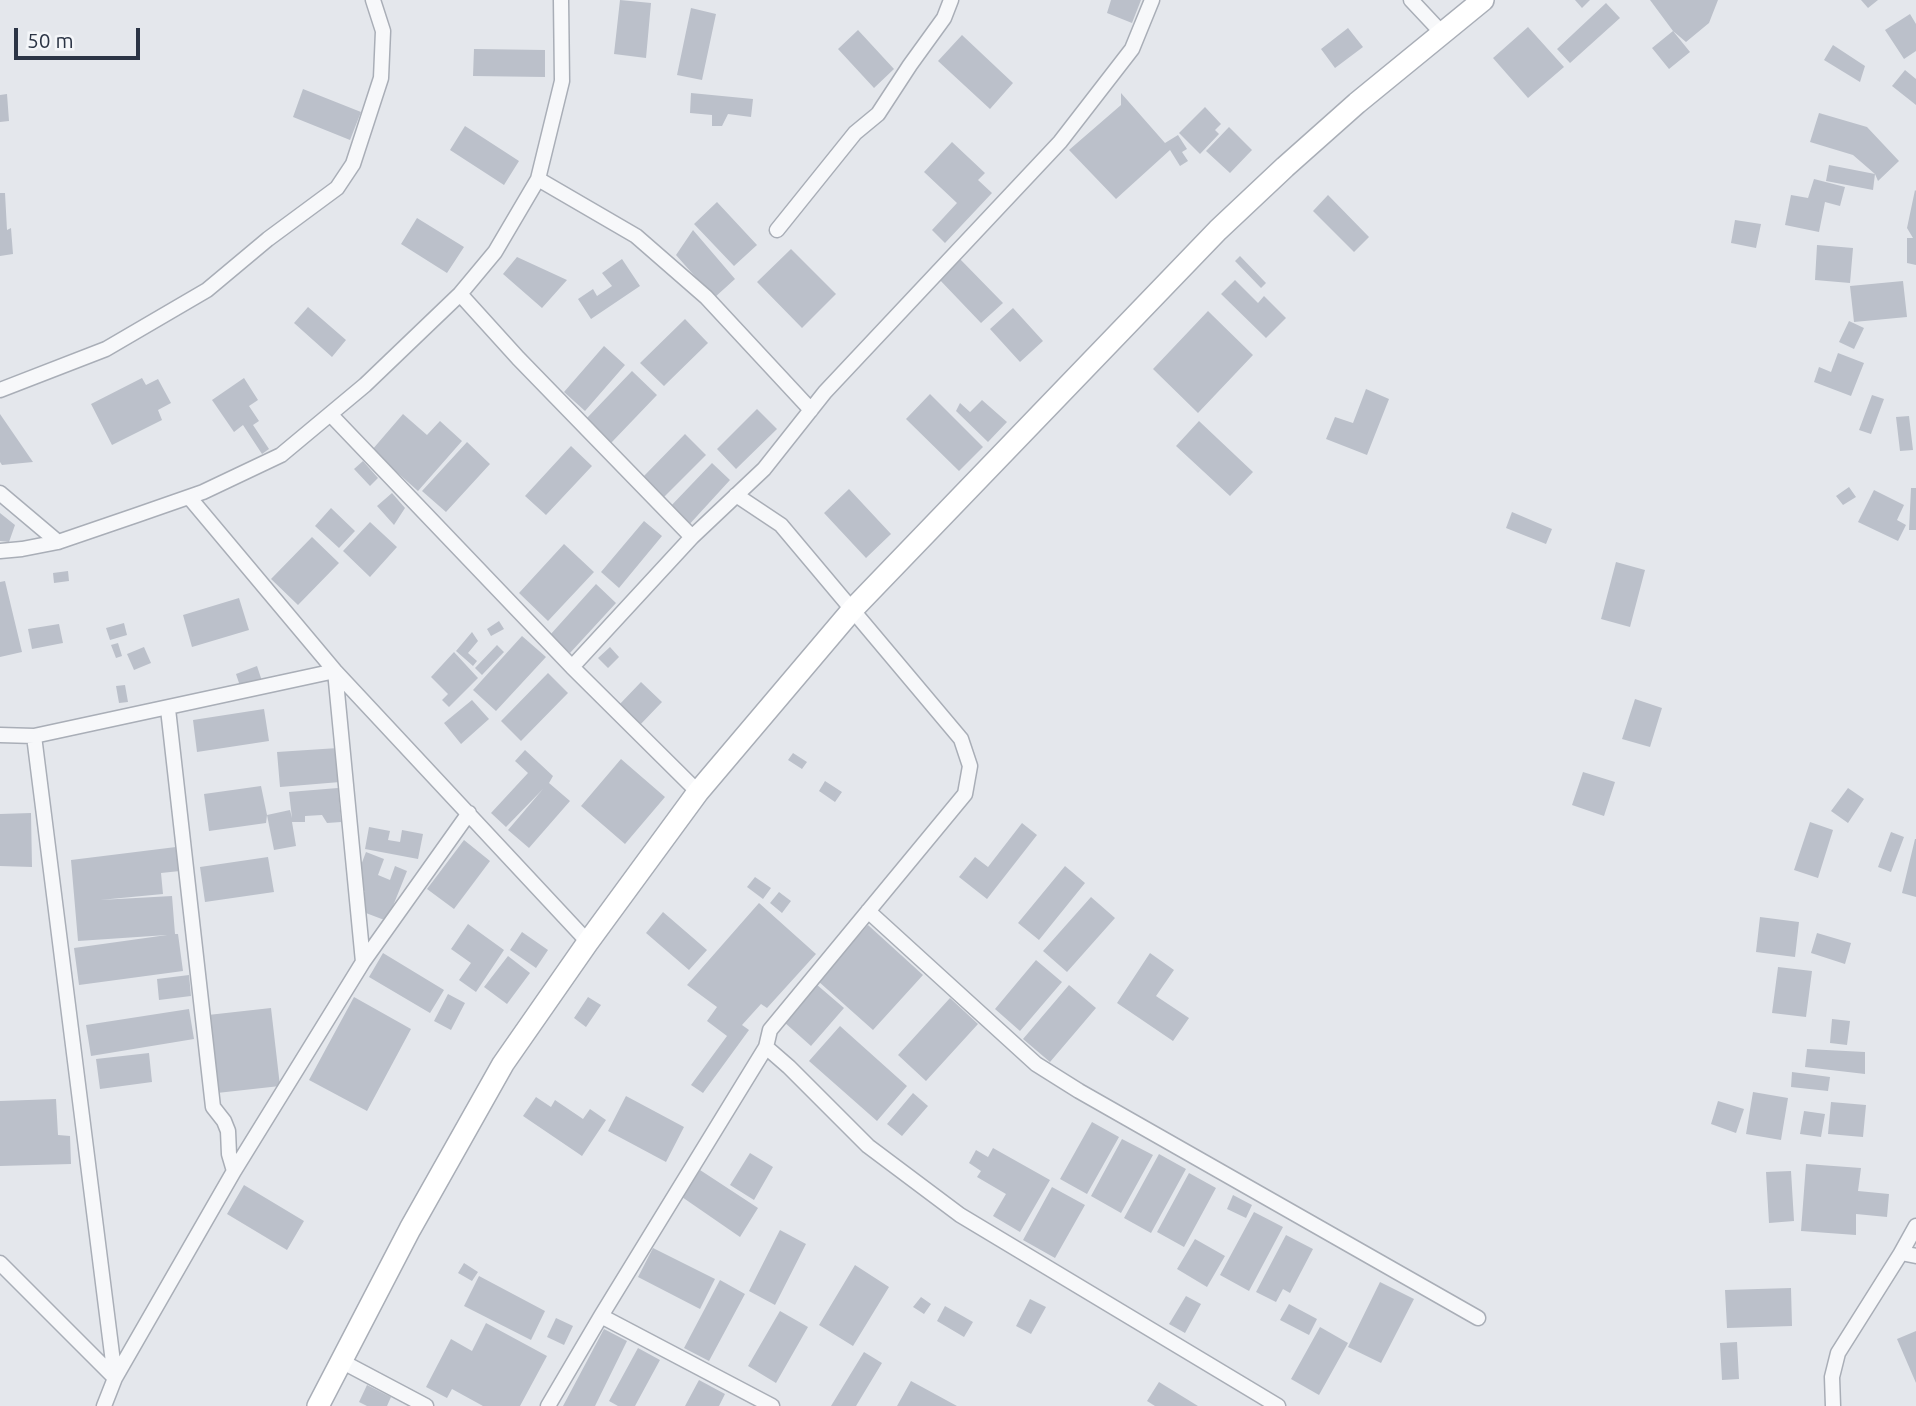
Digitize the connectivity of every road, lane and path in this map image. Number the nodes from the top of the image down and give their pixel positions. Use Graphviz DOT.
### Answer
graph roads {
  1 [pos="373,0"];
  2 [pos="561,0"];
  3 [pos="951,0"];
  4 [pos="1152,0"];
  5 [pos="1411,0"];
  6 [pos="1483,0"];
  7 [pos="1442,33"];
  8 [pos="538,178"];
  9 [pos="777,230"];
  10 [pos="460,294"];
  11 [pos="0,390"];
  12 [pos="811,410"];
  13 [pos="331,415"];
  14 [pos="0,493"];
  15 [pos="736,495"];
  16 [pos="189,497"];
  17 [pos="692,537"];
  18 [pos="58,542"];
  19 [pos="0,551"];
  20 [pos="853,609"];
  21 [pos="572,667"];
  22 [pos="335,671"];
  23 [pos="168,709"];
  24 [pos="0,735"];
  25 [pos="34,736"];
  26 [pos="698,792"];
  27 [pos="469,813"];
  28 [pos="868,911"];
  29 [pos="588,942"];
  30 [pos="363,962"];
  31 [pos="766,1048"];
  32 [pos="234,1171"];
  33 [pos="1916,1226"];
  34 [pos="1901,1253"];
  35 [pos="1916,1256"];
  36 [pos="0,1263"];
  37 [pos="601,1316"];
  38 [pos="1478,1318"];
  39 [pos="341,1361"];
  40 [pos="115,1378"];
  41 [pos="104,1406"];
  42 [pos="318,1406"];
  43 [pos="426,1406"];
  44 [pos="548,1406"];
  45 [pos="772,1406"];
  46 [pos="1278,1406"];
  47 [pos="1833,1406"];
  1 -- 11 [label="street"];
  2 -- 8 [label="street"];
  3 -- 9 [label="street"];
  4 -- 12 [label="street"];
  5 -- 7 [label="street"];
  6 -- 7 [label="main road"];
  7 -- 20 [label="main road"];
  8 -- 10 [label="street"];
  8 -- 12 [label="street"];
  10 -- 13 [label="street"];
  10 -- 17 [label="street"];
  12 -- 15 [label="street"];
  13 -- 16 [label="street"];
  13 -- 21 [label="street"];
  14 -- 18 [label="street"];
  15 -- 17 [label="street"];
  15 -- 20 [label="street"];
  16 -- 18 [label="street"];
  16 -- 22 [label="street"];
  17 -- 21 [label="street"];
  18 -- 19 [label="street"];
  20 -- 26 [label="main road"];
  20 -- 28 [label="street"];
  21 -- 26 [label="street"];
  22 -- 23 [label="street"];
  22 -- 27 [label="street"];
  22 -- 30 [label="street"];
  23 -- 25 [label="street"];
  23 -- 32 [label="street"];
  24 -- 25 [label="street"];
  25 -- 40 [label="street"];
  26 -- 29 [label="main road"];
  27 -- 29 [label="street"];
  27 -- 30 [label="street"];
  28 -- 31 [label="street"];
  28 -- 38 [label="street"];
  29 -- 39 [label="main road"];
  30 -- 32 [label="street"];
  31 -- 37 [label="street"];
  31 -- 46 [label="street"];
  32 -- 40 [label="street"];
  33 -- 34 [label="street"];
  34 -- 35 [label="street"];
  34 -- 47 [label="street"];
  36 -- 40 [label="street"];
  37 -- 44 [label="street"];
  37 -- 45 [label="street"];
  39 -- 42 [label="main road"];
  39 -- 43 [label="street"];
  40 -- 41 [label="street"];
}
